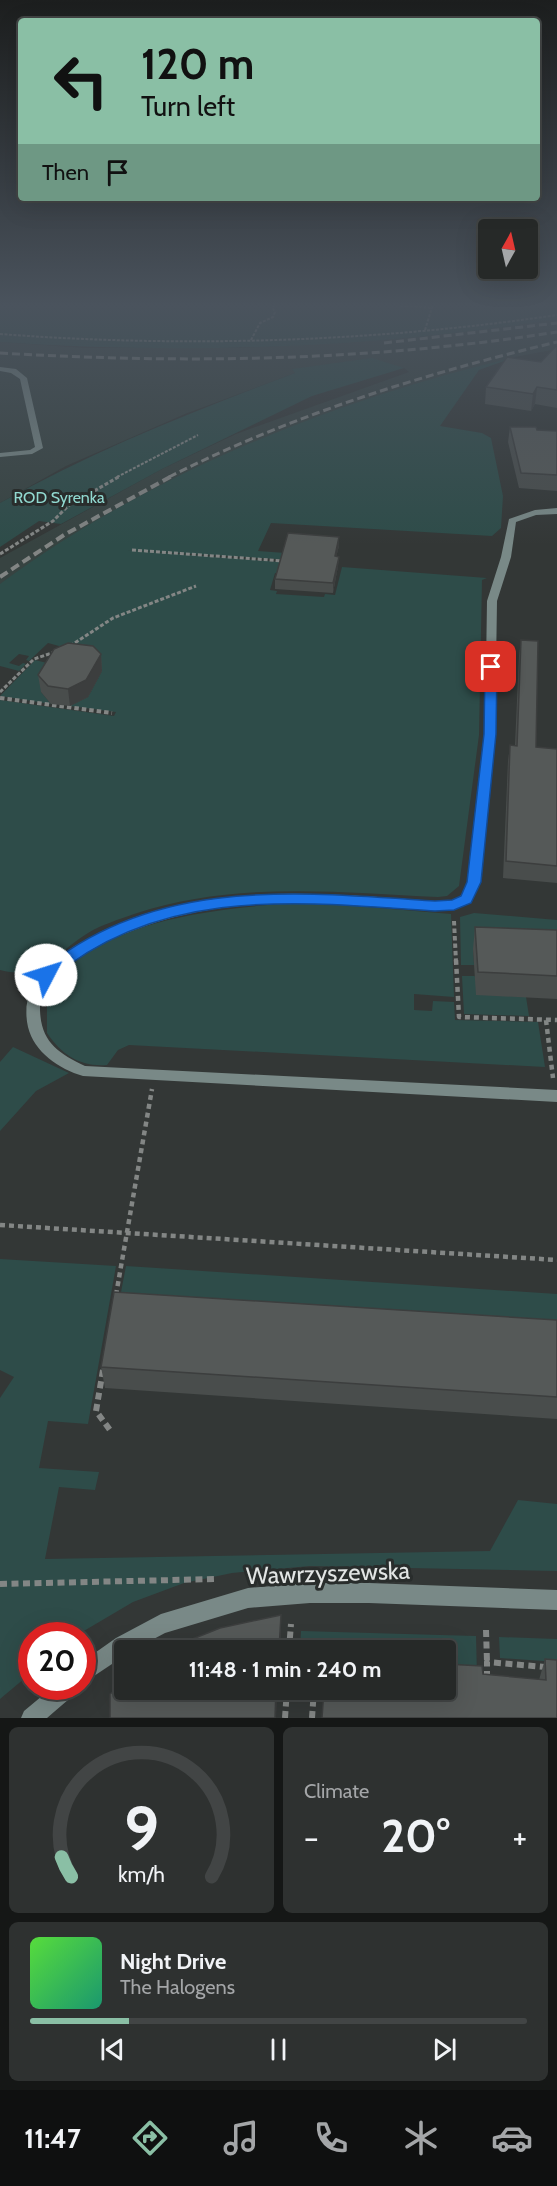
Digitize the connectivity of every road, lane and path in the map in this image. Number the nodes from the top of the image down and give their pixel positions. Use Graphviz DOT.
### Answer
graph roads {
  1 [pos="24,384"];
  2 [pos="198,435"];
  3 [pos="0,455"];
  4 [pos="557,511"];
  5 [pos="132,550"];
  6 [pos="0,554"];
  7 [pos="292,561"];
  8 [pos="196,586"];
  9 [pos="68,648"];
  10 [pos="59,651"];
  11 [pos="0,692"];
  12 [pos="0,698"];
  13 [pos="112,713"];
  14 [pos="454,905"];
  15 [pos="546,1020"];
  16 [pos="557,1020"];
  17 [pos="154,1075"];
  18 [pos="556,1096"];
  19 [pos="0,1225"];
  20 [pos="127,1232"];
  21 [pos="557,1260"];
  22 [pos="115,1300"];
  23 [pos="104,1367"];
  24 [pos="110,1430"];
  25 [pos="217,1579"];
  26 [pos="0,1584"];
  27 [pos="557,1600"];
  28 [pos="291,1624"];
  29 [pos="486,1630"];
  30 [pos="290,1640"];
  31 [pos="487,1662"];
  32 [pos="96,1664"];
  33 [pos="557,1668"];
  34 [pos="477,1684"];
  35 [pos="52,1700"];
  36 [pos="286,1700"];
  37 [pos="313,1700"];
  38 [pos="31,1718"];
  39 [pos="285,1718"];
  40 [pos="312,1718"];
  1 -- 3 [label="street"];
  2 -- 6 [label="path"];
  4 -- 14 [label="street"];
  5 -- 7 [label="path"];
  8 -- 9 [label="path"];
  10 -- 11 [label="path"];
  12 -- 13 [label="path"];
  14 -- 15 [label="path"];
  14 -- 17 [label="street"];
  15 -- 16 [label="path"];
  15 -- 18 [label="path"];
  17 -- 18 [label="street"];
  17 -- 20 [label="path"];
  19 -- 20 [label="path"];
  20 -- 21 [label="path"];
  20 -- 22 [label="path"];
  23 -- 24 [label="path"];
  25 -- 26 [label="path"];
  27 -- 32 [label="street, Wawrzyszewska"];
  28 -- 30 [label="path"];
  29 -- 31 [label="path"];
  31 -- 33 [label="path"];
  31 -- 34 [label="path"];
  35 -- 38 [label="street"];
  36 -- 39 [label="path"];
  37 -- 40 [label="path"];
}
